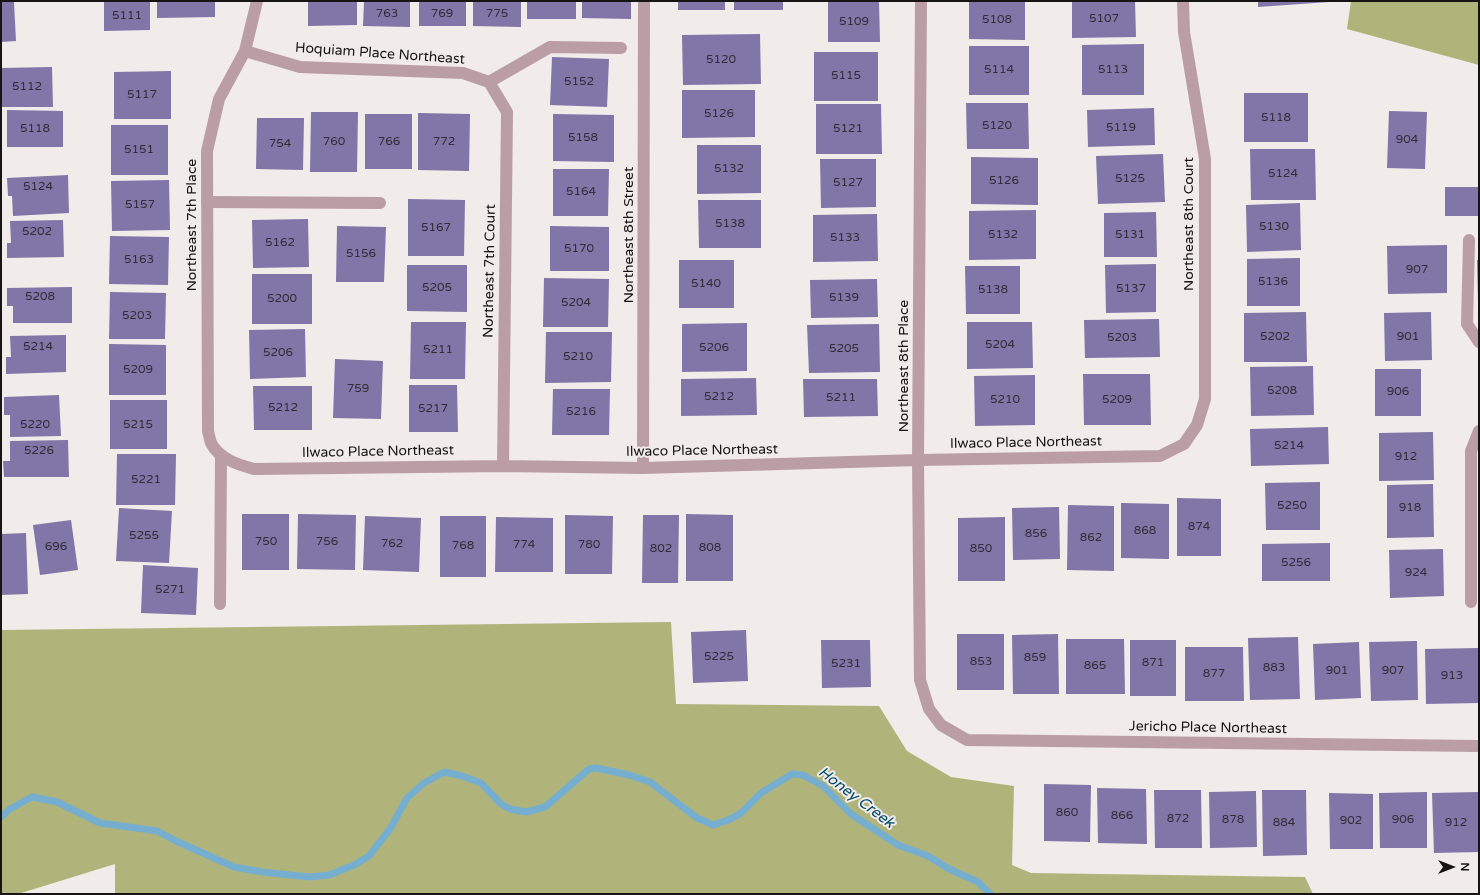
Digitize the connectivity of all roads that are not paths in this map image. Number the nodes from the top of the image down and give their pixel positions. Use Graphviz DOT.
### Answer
graph roads {
  1 [pos="257,1"];
  2 [pos="644,1"];
  3 [pos="921,1"];
  4 [pos="1183,1"];
  5 [pos="621,48"];
  6 [pos="245,51"];
  7 [pos="489,82"];
  8 [pos="207,202"];
  9 [pos="380,203"];
  10 [pos="1469,240"];
  11 [pos="1479,342"];
  12 [pos="1479,431"];
  13 [pos="1184,444"];
  14 [pos="221,455"];
  15 [pos="918,460"];
  16 [pos="503,466"];
  17 [pos="643,468"];
  18 [pos="1471,602"];
  19 [pos="220,604"];
  20 [pos="941,725"];
  21 [pos="1479,746"];
  1 -- 6 [label="street, Northeast 7th Place"];
  2 -- 17 [label="street, Northeast 8th Street"];
  3 -- 15 [label="street, Northeast 8th Place"];
  4 -- 13 [label="street, Northeast 8th Court"];
  5 -- 7 [label="street"];
  6 -- 7 [label="street, Hoquiam Place Northeast"];
  6 -- 8 [label="street, Northeast 7th Place"];
  7 -- 16 [label="street, Northeast 7th Court"];
  8 -- 9 [label="street"];
  8 -- 14 [label="street, Northeast 7th Place"];
  10 -- 11 [label="street"];
  12 -- 18 [label="street"];
  13 -- 15 [label="street, Ilwaco Place Northeast"];
  14 -- 16 [label="street, Ilwaco Place Northeast"];
  14 -- 19 [label="street"];
  15 -- 17 [label="street, Ilwaco Place Northeast"];
  15 -- 20 [label="street, Northeast 8th Place"];
  16 -- 17 [label="street, Ilwaco Place Northeast"];
  20 -- 21 [label="street, Jericho Place Northeast"];
}
